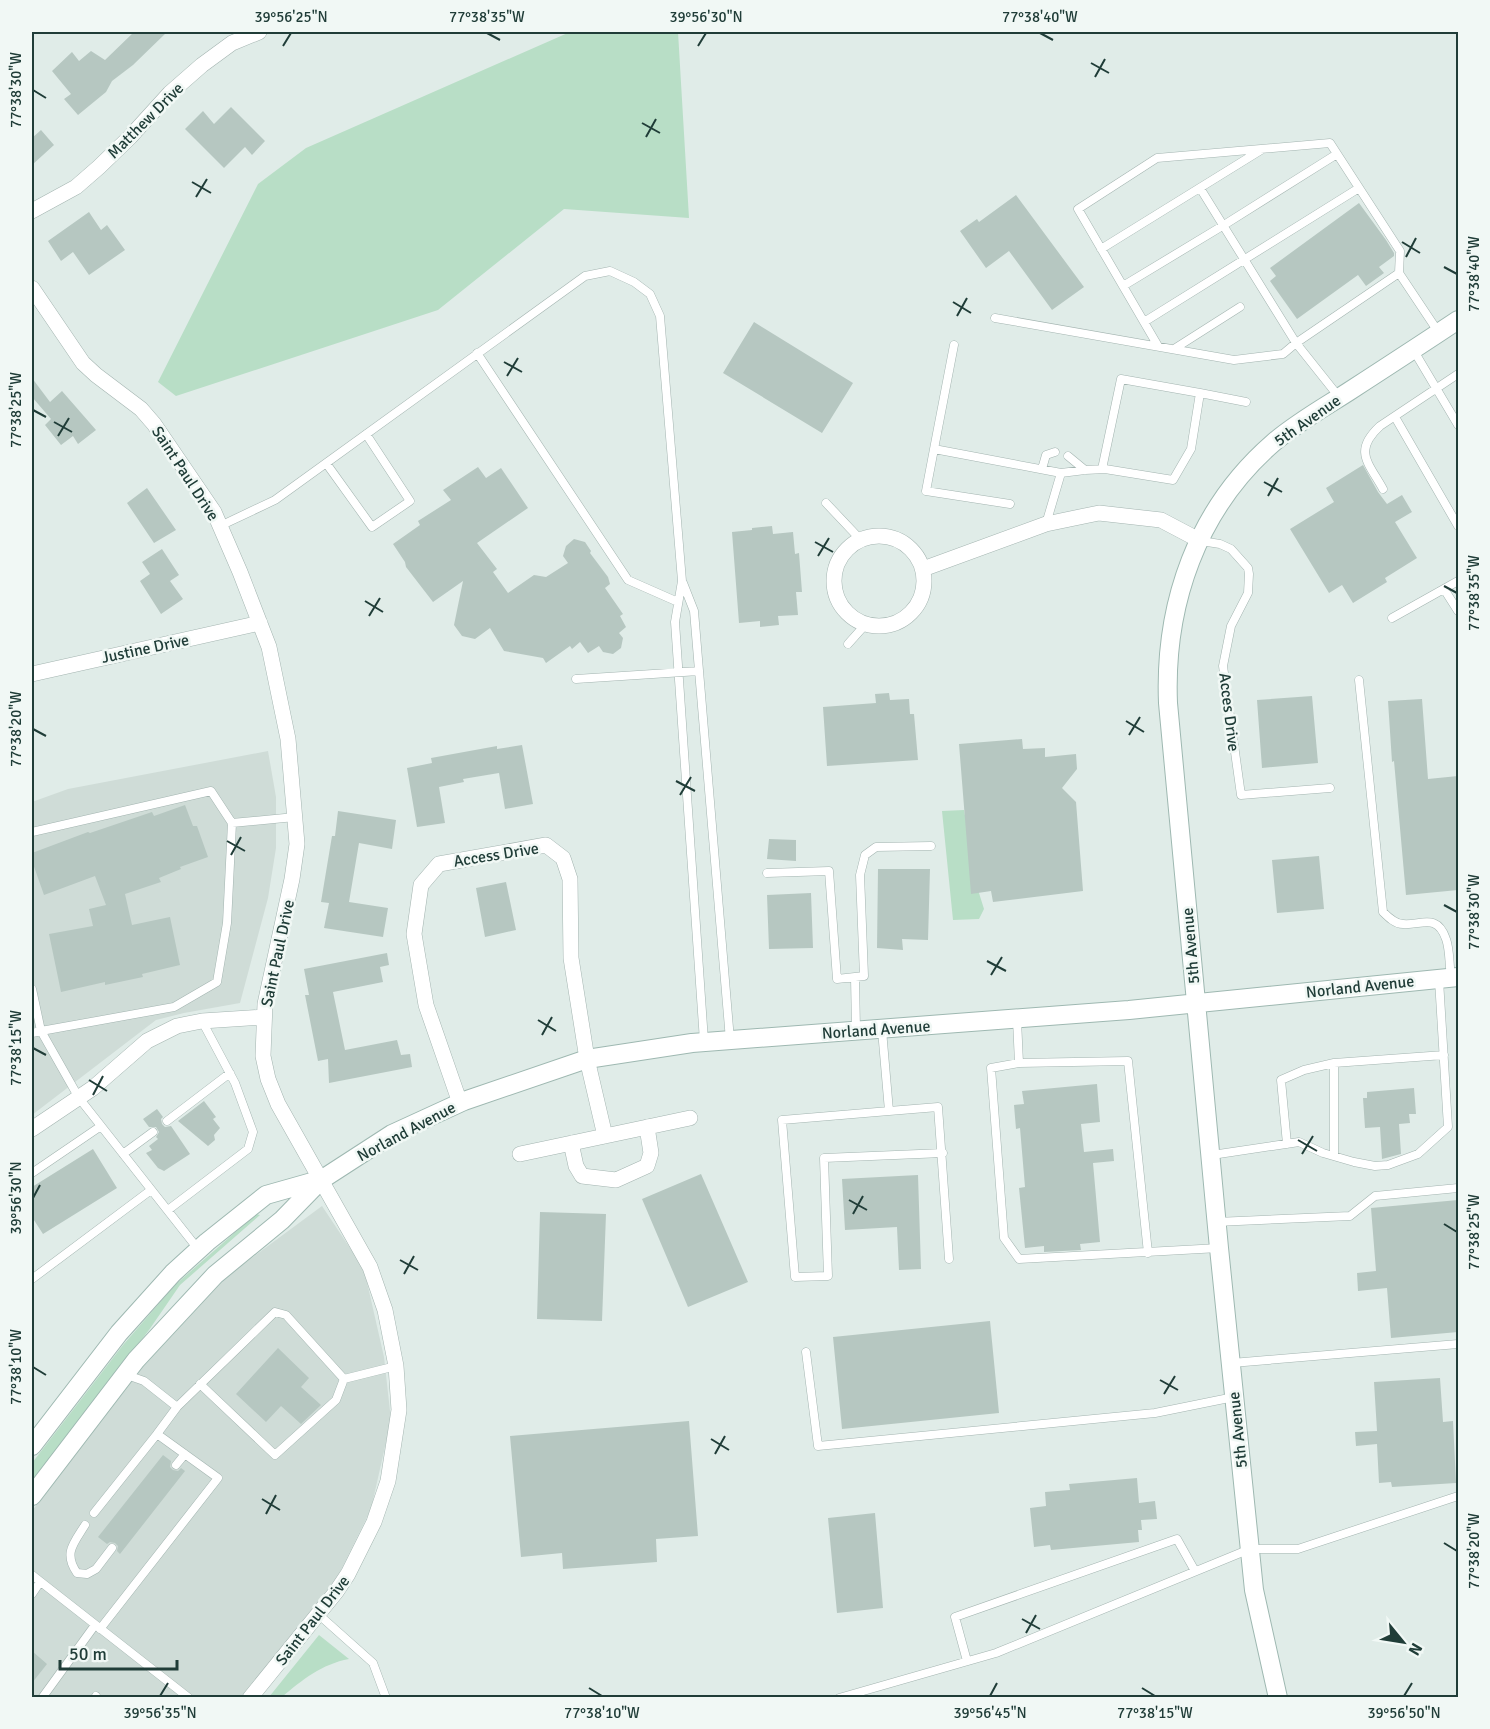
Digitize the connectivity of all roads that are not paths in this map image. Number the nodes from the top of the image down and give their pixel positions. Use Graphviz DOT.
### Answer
graph roads {
  1 [pos="260,32"];
  2 [pos="1264,148"];
  3 [pos="1337,154"];
  4 [pos="1200,188"];
  5 [pos="1359,188"];
  6 [pos="32,211"];
  7 [pos="1224,225"];
  8 [pos="1101,249"];
  9 [pos="1245,259"];
  10 [pos="1399,273"];
  11 [pos="1123,286"];
  12 [pos="32,288"];
  13 [pos="1240,307"];
  14 [pos="995,318"];
  15 [pos="1458,320"];
  16 [pos="1144,322"];
  17 [pos="1438,333"];
  18 [pos="1296,343"];
  19 [pos="954,345"];
  20 [pos="1158,346"];
  21 [pos="1174,349"];
  22 [pos="1413,349"];
  23 [pos="477,353"];
  24 [pos="1458,374"];
  25 [pos="1436,388"];
  26 [pos="1200,393"];
  27 [pos="1339,397"];
  28 [pos="1246,402"];
  29 [pos="1395,417"];
  30 [pos="1458,424"];
  31 [pos="366,434"];
  32 [pos="934,449"];
  33 [pos="1055,452"];
  34 [pos="1068,456"];
  35 [pos="326,463"];
  36 [pos="1042,469"];
  37 [pos="1102,469"];
  38 [pos="1085,470"];
  39 [pos="1061,473"];
  40 [pos="1383,489"];
  41 [pos="825,503"];
  42 [pos="1010,504"];
  43 [pos="1046,524"];
  44 [pos="1458,525"];
  45 [pos="220,526"];
  46 [pos="860,539"];
  47 [pos="1199,540"];
  48 [pos="923,568"];
  49 [pos="682,581"];
  50 [pos="1458,581"];
  51 [pos="1444,589"];
  52 [pos="678,603"];
  53 [pos="1458,611"];
  54 [pos="1392,618"];
  55 [pos="260,623"];
  56 [pos="865,625"];
  57 [pos="848,644"];
  58 [pos="678,671"];
  59 [pos="699,671"];
  60 [pos="32,674"];
  61 [pos="576,679"];
  62 [pos="1359,680"];
  63 [pos="1330,788"];
  64 [pos="295,817"];
  65 [pos="232,822"];
  66 [pos="32,832"];
  67 [pos="931,846"];
  68 [pos="767,873"];
  69 [pos="855,977"];
  70 [pos="1449,978"];
  71 [pos="32,989"];
  72 [pos="1195,1002"];
  73 [pos="264,1017"];
  74 [pos="1017,1018"];
  75 [pos="202,1021"];
  76 [pos="882,1029"];
  77 [pos="41,1031"];
  78 [pos="856,1031"];
  79 [pos="32,1033"];
  80 [pos="730,1040"];
  81 [pos="704,1042"];
  82 [pos="1444,1055"];
  83 [pos="587,1059"];
  84 [pos="1019,1063"];
  85 [pos="1334,1063"];
  86 [pos="230,1073"];
  87 [pos="79,1098"];
  88 [pos="460,1102"];
  89 [pos="888,1111"];
  90 [pos="690,1118"];
  91 [pos="167,1121"];
  92 [pos="101,1126"];
  93 [pos="647,1127"];
  94 [pos="32,1129"];
  95 [pos="153,1132"];
  96 [pos="605,1136"];
  97 [pos="571,1143"];
  98 [pos="1287,1144"];
  99 [pos="943,1153"];
  100 [pos="123,1154"];
  101 [pos="520,1154"];
  102 [pos="1210,1155"];
  103 [pos="1334,1156"];
  104 [pos="32,1173"];
  105 [pos="321,1180"];
  106 [pos="1458,1188"];
  107 [pos="151,1190"];
  108 [pos="168,1210"];
  109 [pos="1216,1222"];
  110 [pos="1219,1248"];
  111 [pos="199,1250"];
  112 [pos="1148,1253"];
  113 [pos="949,1259"];
  114 [pos="32,1279"];
  115 [pos="1458,1344"];
  116 [pos="806,1352"];
  117 [pos="1230,1363"];
  118 [pos="396,1366"];
  119 [pos="125,1374"];
  120 [pos="344,1379"];
  121 [pos="200,1384"];
  122 [pos="1234,1397"];
  123 [pos="177,1407"];
  124 [pos="157,1434"];
  125 [pos="32,1446"];
  126 [pos="185,1454"];
  127 [pos="176,1465"];
  128 [pos="32,1496"];
  129 [pos="1458,1496"];
  130 [pos="94,1513"];
  131 [pos="86,1525"];
  132 [pos="112,1548"];
  133 [pos="1250,1549"];
  134 [pos="1195,1571"];
  135 [pos="32,1575"];
  136 [pos="40,1582"];
  137 [pos="32,1594"];
  138 [pos="318,1614"];
  139 [pos="97,1627"];
  140 [pos="967,1661"];
  141 [pos="42,1698"];
  142 [pos="189,1698"];
  143 [pos="250,1698"];
  144 [pos="386,1698"];
  145 [pos="839,1698"];
  146 [pos="1278,1698"];
  1 -- 6 [label="street, Matthew Drive"];
  2 -- 3 [label="lane"];
  2 -- 4 [label="lane"];
  2 -- 8 [label="lane"];
  3 -- 5 [label="lane"];
  3 -- 7 [label="lane"];
  4 -- 7 [label="lane"];
  4 -- 8 [label="lane"];
  5 -- 9 [label="lane"];
  5 -- 10 [label="lane"];
  7 -- 9 [label="lane"];
  7 -- 11 [label="lane"];
  8 -- 11 [label="lane"];
  9 -- 16 [label="lane"];
  9 -- 18 [label="lane"];
  10 -- 17 [label="lane"];
  10 -- 18 [label="lane"];
  11 -- 16 [label="lane"];
  12 -- 45 [label="street, Saint Paul Drive"];
  13 -- 21 [label="lane"];
  14 -- 20 [label="lane"];
  15 -- 17 [label="main road, 5th Avenue"];
  16 -- 20 [label="lane"];
  17 -- 22 [label="main road, 5th Avenue"];
  18 -- 21 [label="lane"];
  18 -- 27 [label="lane"];
  19 -- 32 [label="lane"];
  20 -- 21 [label="lane"];
  22 -- 25 [label="lane"];
  22 -- 27 [label="main road, 5th Avenue"];
  23 -- 31 [label="lane"];
  23 -- 49 [label="lane"];
  23 -- 52 [label="lane"];
  24 -- 25 [label="lane"];
  25 -- 29 [label="lane"];
  25 -- 30 [label="lane"];
  26 -- 28 [label="lane"];
  26 -- 37 [label="lane"];
  26 -- 37 [label="lane"];
  27 -- 47 [label="main road, 5th Avenue"];
  29 -- 40 [label="lane"];
  29 -- 44 [label="lane"];
  31 -- 35 [label="lane"];
  31 -- 35 [label="lane"];
  32 -- 36 [label="lane"];
  32 -- 42 [label="lane"];
  33 -- 36 [label="lane"];
  34 -- 38 [label="lane"];
  35 -- 45 [label="lane"];
  36 -- 39 [label="lane"];
  37 -- 38 [label="lane"];
  38 -- 39 [label="lane"];
  39 -- 43 [label="lane"];
  41 -- 46 [label="lane"];
  43 -- 47 [label="street"];
  43 -- 48 [label="street"];
  45 -- 55 [label="street, Saint Paul Drive"];
  46 -- 48 [label="street"];
  46 -- 56 [label="street"];
  47 -- 63 [label="lane, Acces Drive"];
  47 -- 72 [label="main road, 5th Avenue"];
  48 -- 56 [label="street"];
  49 -- 52 [label="lane"];
  49 -- 59 [label="lane"];
  50 -- 51 [label="lane"];
  51 -- 53 [label="lane"];
  51 -- 54 [label="lane"];
  52 -- 58 [label="lane"];
  55 -- 60 [label="street, Justine Drive"];
  55 -- 64 [label="street, Saint Paul Drive"];
  56 -- 57 [label="lane"];
  58 -- 59 [label="lane"];
  58 -- 61 [label="lane"];
  58 -- 81 [label="lane"];
  59 -- 80 [label="lane"];
  62 -- 70 [label="lane"];
  64 -- 65 [label="lane"];
  64 -- 73 [label="street, Saint Paul Drive"];
  65 -- 66 [label="lane"];
  65 -- 77 [label="lane"];
  67 -- 69 [label="lane"];
  68 -- 69 [label="lane"];
  69 -- 78 [label="lane"];
  70 -- 72 [label="main road, Norland Avenue"];
  70 -- 82 [label="lane"];
  71 -- 77 [label="lane"];
  72 -- 74 [label="main road, Norland Avenue"];
  72 -- 102 [label="main road, 5th Avenue"];
  73 -- 75 [label="street"];
  73 -- 105 [label="street, Saint Paul Drive"];
  74 -- 76 [label="main road, Norland Avenue"];
  74 -- 84 [label="lane"];
  75 -- 86 [label="lane"];
  75 -- 87 [label="street"];
  76 -- 78 [label="main road, Norland Avenue"];
  76 -- 89 [label="lane"];
  77 -- 79 [label="lane"];
  77 -- 87 [label="lane"];
  78 -- 80 [label="main road, Norland Avenue"];
  80 -- 81 [label="main road, Norland Avenue"];
  81 -- 83 [label="main road, Norland Avenue"];
  82 -- 85 [label="lane"];
  82 -- 103 [label="lane"];
  83 -- 88 [label="main road, Norland Avenue"];
  83 -- 88 [label="street, Access Drive"];
  83 -- 96 [label="street, Access Drive"];
  84 -- 112 [label="lane"];
  84 -- 112 [label="lane"];
  85 -- 98 [label="lane"];
  85 -- 103 [label="lane"];
  86 -- 91 [label="lane"];
  86 -- 108 [label="lane"];
  87 -- 92 [label="lane"];
  87 -- 94 [label="street"];
  88 -- 105 [label="main road, Norland Avenue"];
  89 -- 99 [label="lane"];
  89 -- 99 [label="lane"];
  90 -- 93 [label="street"];
  92 -- 100 [label="lane"];
  92 -- 104 [label="lane"];
  93 -- 96 [label="street"];
  93 -- 97 [label="street"];
  95 -- 100 [label="lane"];
  96 -- 97 [label="street"];
  97 -- 101 [label="street"];
  98 -- 102 [label="lane"];
  98 -- 103 [label="lane"];
  99 -- 113 [label="lane"];
  100 -- 107 [label="lane"];
  102 -- 109 [label="main road, 5th Avenue"];
  105 -- 111 [label="main road, Norland Avenue"];
  105 -- 118 [label="street, Saint Paul Drive"];
  105 -- 119 [label="main road, Norland Avenue"];
  106 -- 109 [label="lane"];
  107 -- 108 [label="lane"];
  107 -- 114 [label="lane"];
  108 -- 111 [label="lane"];
  109 -- 110 [label="main road, 5th Avenue"];
  110 -- 112 [label="lane"];
  110 -- 117 [label="main road, 5th Avenue"];
  111 -- 125 [label="main road, Norland Avenue"];
  115 -- 117 [label="lane"];
  116 -- 122 [label="lane"];
  117 -- 122 [label="main road, 5th Avenue"];
  118 -- 120 [label="lane"];
  118 -- 138 [label="street, Saint Paul Drive"];
  119 -- 123 [label="lane"];
  119 -- 128 [label="main road, Norland Avenue"];
  120 -- 121 [label="lane"];
  120 -- 121 [label="lane"];
  121 -- 123 [label="lane"];
  122 -- 133 [label="main road, 5th Avenue"];
  123 -- 124 [label="lane"];
  124 -- 126 [label="lane"];
  124 -- 130 [label="lane"];
  126 -- 127 [label="lane"];
  126 -- 139 [label="lane"];
  129 -- 133 [label="lane"];
  131 -- 132 [label="lane"];
  133 -- 134 [label="lane"];
  133 -- 146 [label="main road, 5th Avenue"];
  134 -- 140 [label="lane"];
  134 -- 140 [label="lane"];
  135 -- 136 [label="lane"];
  136 -- 137 [label="lane"];
  136 -- 139 [label="lane"];
  138 -- 143 [label="street, Saint Paul Drive"];
  138 -- 144 [label="lane"];
  139 -- 141 [label="lane"];
  139 -- 142 [label="lane"];
  140 -- 145 [label="lane"];
}
